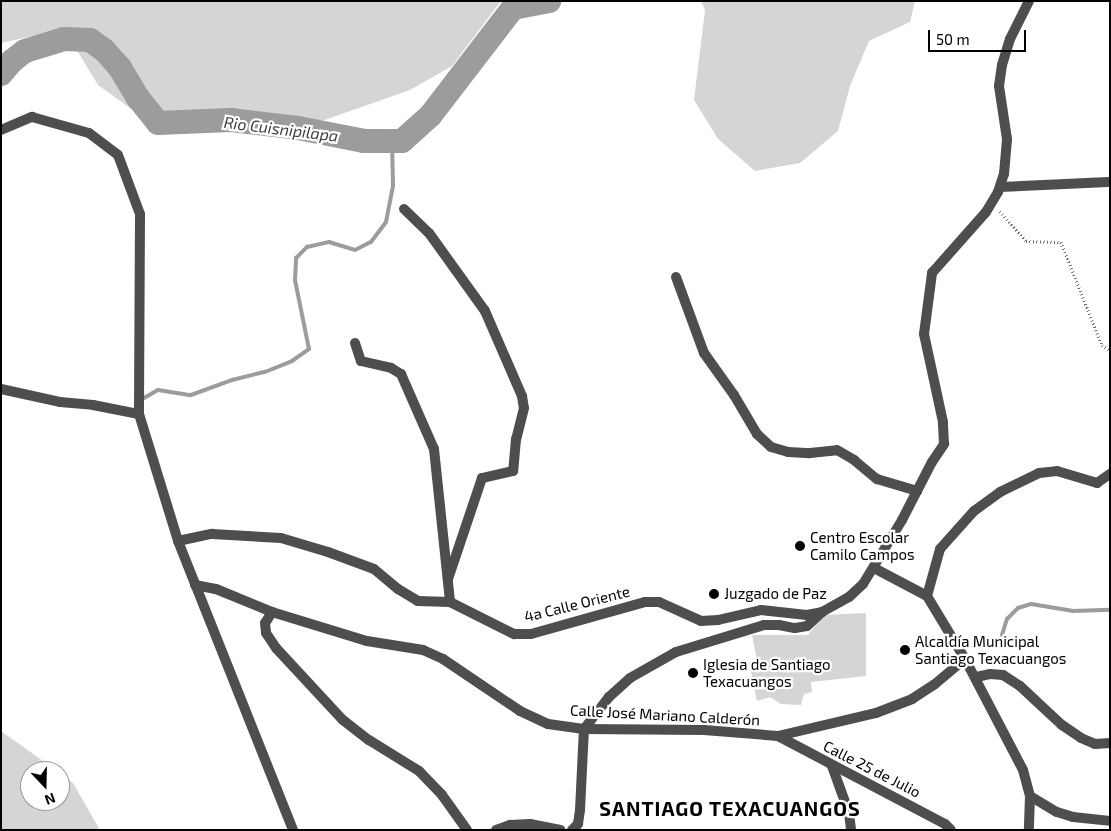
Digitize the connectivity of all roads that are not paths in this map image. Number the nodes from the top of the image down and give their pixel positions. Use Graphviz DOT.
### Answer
graph roads {
  1 [pos="1029,1"];
  2 [pos="1,130"];
  3 [pos="1108,182"];
  4 [pos="1000,187"];
  5 [pos="404,209"];
  6 [pos="676,277"];
  7 [pos="355,344"];
  8 [pos="1,389"];
  9 [pos="139,414"];
  10 [pos="1110,474"];
  11 [pos="917,491"];
  12 [pos="178,540"];
  13 [pos="874,568"];
  14 [pos="448,579"];
  15 [pos="195,585"];
  16 [pos="927,596"];
  17 [pos="450,602"];
  18 [pos="272,612"];
  19 [pos="822,612"];
  20 [pos="965,658"];
  21 [pos="976,677"];
  22 [pos="584,729"];
  23 [pos="778,736"];
  24 [pos="1110,743"];
  25 [pos="832,766"];
  26 [pos="1030,796"];
  27 [pos="1110,821"];
  28 [pos="293,830"];
  29 [pos="467,830"];
  30 [pos="496,830"];
  31 [pos="560,830"];
  32 [pos="572,830"];
  33 [pos="850,830"];
  34 [pos="952,830"];
  35 [pos="1029,830"];
  1 -- 4 [label="street"];
  2 -- 9 [label="street"];
  3 -- 4 [label="street"];
  4 -- 11 [label="street"];
  5 -- 14 [label="street"];
  6 -- 11 [label="street"];
  7 -- 14 [label="street"];
  8 -- 9 [label="street"];
  9 -- 12 [label="street"];
  10 -- 16 [label="street"];
  11 -- 13 [label="street"];
  12 -- 15 [label="street"];
  12 -- 17 [label="street, 4a Calle Oriente"];
  13 -- 16 [label="street"];
  13 -- 19 [label="street"];
  14 -- 17 [label="street"];
  15 -- 18 [label="street, Calle José Mariano Calderón"];
  15 -- 28 [label="street"];
  16 -- 20 [label="street"];
  17 -- 19 [label="street, 4a Calle Oriente"];
  18 -- 22 [label="street, Calle José Mariano Calderón"];
  18 -- 29 [label="street"];
  19 -- 22 [label="street"];
  20 -- 21 [label="street"];
  20 -- 23 [label="street, Calle José Mariano Calderón"];
  21 -- 24 [label="street"];
  21 -- 26 [label="street"];
  22 -- 23 [label="street, Calle José Mariano Calderón"];
  22 -- 32 [label="street"];
  23 -- 25 [label="street, Calle 25 de Julio"];
  25 -- 33 [label="street"];
  25 -- 34 [label="street, Calle 25 de Julio"];
  26 -- 27 [label="street"];
  26 -- 35 [label="street"];
  30 -- 31 [label="street"];
}
